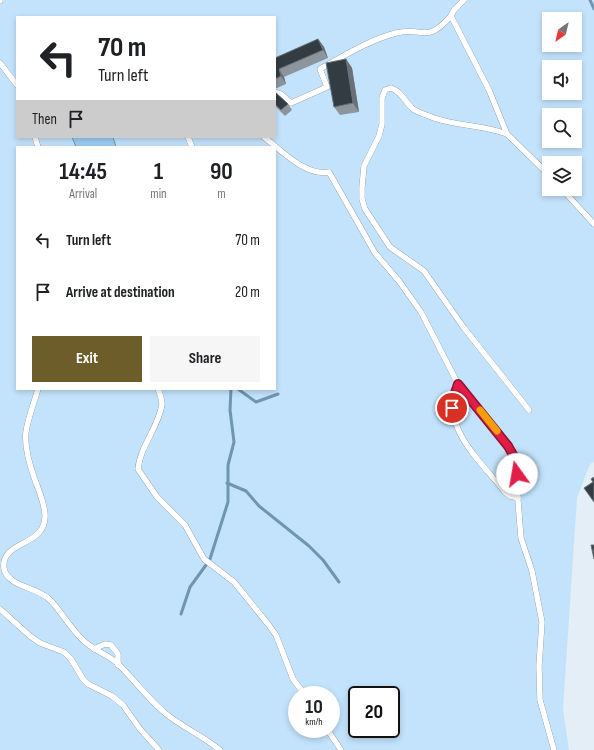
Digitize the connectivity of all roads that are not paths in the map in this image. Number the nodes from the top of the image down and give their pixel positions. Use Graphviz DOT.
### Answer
graph roads {
  1 [pos="464,0"];
  2 [pos="451,16"];
  3 [pos="0,63"];
  4 [pos="16,84"];
  5 [pos="276,92"];
  6 [pos="507,134"];
  7 [pos="265,138"];
  8 [pos="276,146"];
  9 [pos="276,146"];
  10 [pos="542,168"];
  11 [pos="568,196"];
  12 [pos="594,224"];
  13 [pos="458,384"];
  14 [pos="38,390"];
  15 [pos="158,390"];
  16 [pos="530,410"];
  17 [pos="518,498"];
  18 [pos="0,609"];
  19 [pos="94,649"];
  20 [pos="118,665"];
  21 [pos="298,686"];
  22 [pos="333,738"];
  23 [pos="159,750"];
  24 [pos="220,750"];
  25 [pos="341,750"];
  26 [pos="554,750"];
  1 -- 2 [label="lane"];
  2 -- 5 [label="lane"];
  2 -- 6 [label="lane"];
  3 -- 4 [label="lane"];
  6 -- 10 [label="lane"];
  6 -- 16 [label="lane"];
  7 -- 8 [label="lane"];
  9 -- 13 [label="lane"];
  11 -- 12 [label="lane"];
  13 -- 17 [label="lane"];
  13 -- 17 [label="lane"];
  14 -- 19 [label="lane"];
  15 -- 21 [label="lane"];
  17 -- 26 [label="lane"];
  18 -- 23 [label="lane"];
  19 -- 20 [label="lane"];
  19 -- 20 [label="lane"];
  20 -- 24 [label="lane"];
  22 -- 25 [label="lane"];
}
